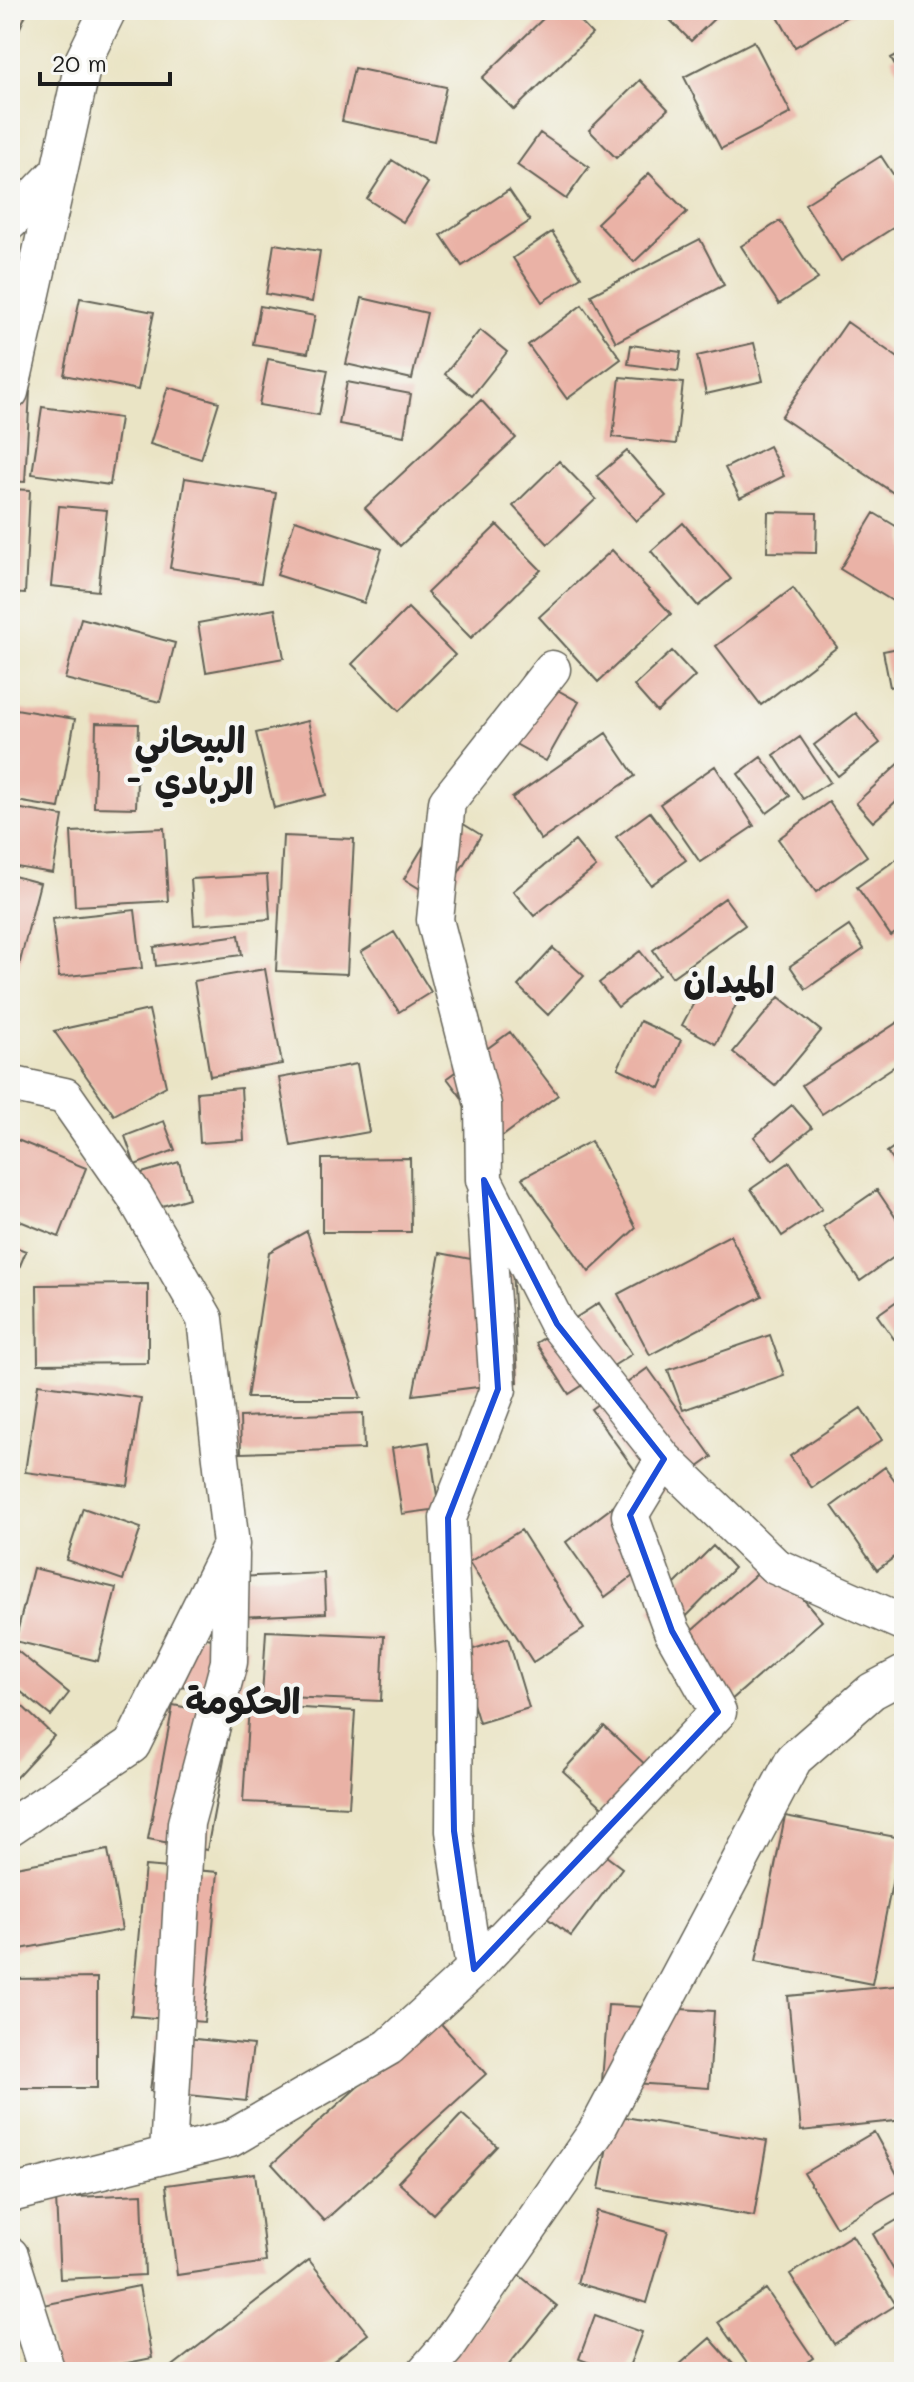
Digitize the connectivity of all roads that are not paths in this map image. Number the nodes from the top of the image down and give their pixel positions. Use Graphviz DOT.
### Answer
graph roads {
  1 [pos="108,10"];
  2 [pos="59,170"];
  3 [pos="10,222"];
  4 [pos="10,392"];
  5 [pos="552,669"];
  6 [pos="10,1084"];
  7 [pos="484,1180"];
  8 [pos="664,1459"];
  9 [pos="231,1545"];
  10 [pos="904,1623"];
  11 [pos="904,1674"];
  12 [pos="10,1827"];
  13 [pos="474,1969"];
  14 [pos="168,2154"];
  15 [pos="10,2194"];
  16 [pos="10,2255"];
  17 [pos="47,2372"];
  18 [pos="425,2372"];
  1 -- 2 [label="street"];
  2 -- 3 [label="street"];
  2 -- 4 [label="street"];
  5 -- 7 [label="street"];
  6 -- 9 [label="street"];
  7 -- 8 [label="street"];
  7 -- 13 [label="street"];
  8 -- 10 [label="street"];
  8 -- 13 [label="street"];
  9 -- 12 [label="street"];
  9 -- 14 [label="street"];
  11 -- 18 [label="street"];
  13 -- 14 [label="street"];
  14 -- 15 [label="street"];
  16 -- 17 [label="street"];
}
